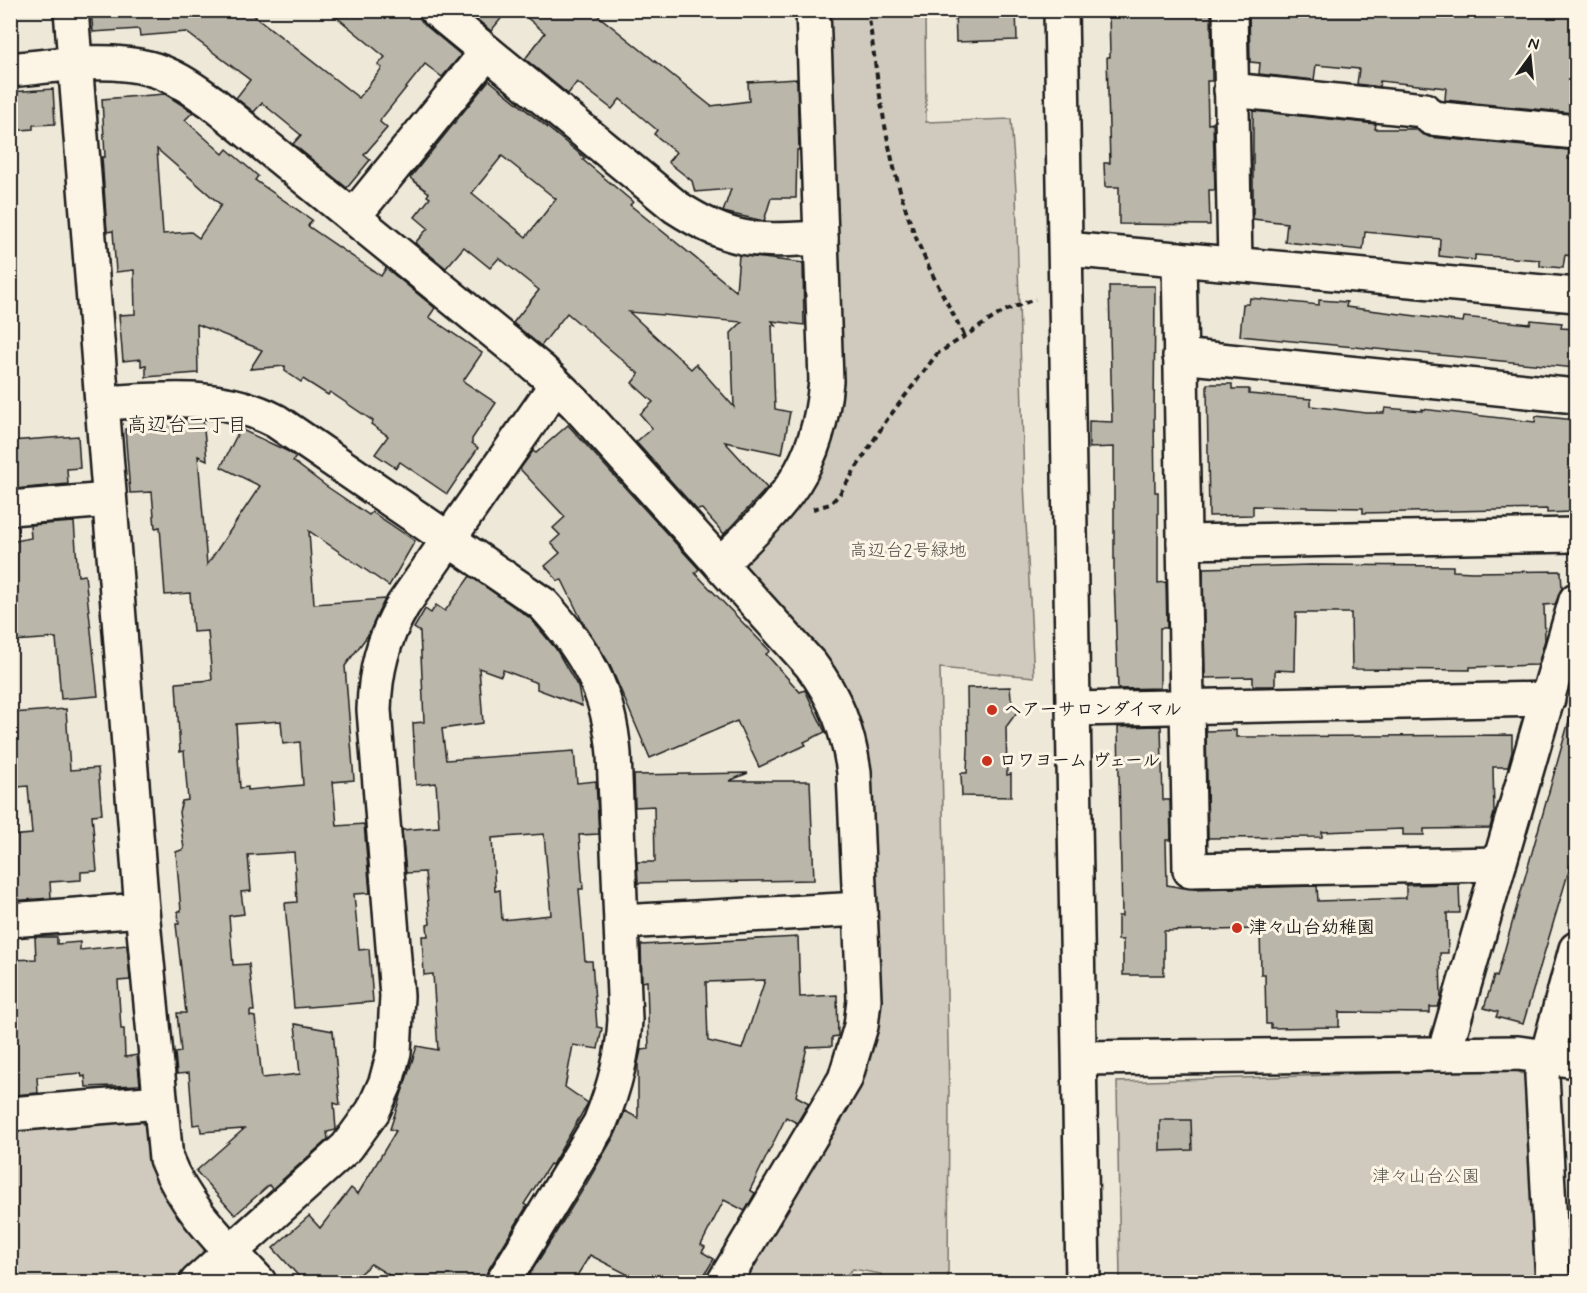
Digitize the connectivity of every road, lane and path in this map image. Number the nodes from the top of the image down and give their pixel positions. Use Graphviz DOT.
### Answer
graph roads {
  1 [pos="70,10"];
  2 [pos="436,10"];
  3 [pos="813,10"];
  4 [pos="868,10"];
  5 [pos="1061,10"];
  6 [pos="1230,10"];
  7 [pos="486,52"];
  8 [pos="75,65"];
  9 [pos="10,70"];
  10 [pos="1231,90"];
  11 [pos="1576,132"];
  12 [pos="353,218"];
  13 [pos="821,238"];
  14 [pos="1066,249"];
  15 [pos="1179,259"];
  16 [pos="1235,263"];
  17 [pos="1066,295"];
  18 [pos="1576,295"];
  19 [pos="964,335"];
  20 [pos="1180,356"];
  21 [pos="556,385"];
  22 [pos="1576,396"];
  23 [pos="102,403"];
  24 [pos="109,500"];
  25 [pos="781,502"];
  26 [pos="10,508"];
  27 [pos="1576,535"];
  28 [pos="449,538"];
  29 [pos="1184,542"];
  30 [pos="720,564"];
  31 [pos="1576,600"];
  32 [pos="1548,699"];
  33 [pos="1187,706"];
  34 [pos="1074,709"];
  35 [pos="1499,864"];
  36 [pos="860,909"];
  37 [pos="142,910"];
  38 [pos="10,920"];
  39 [pos="621,922"];
  40 [pos="1576,949"];
  41 [pos="1444,1054"];
  42 [pos="1080,1058"];
  43 [pos="1561,1059"];
  44 [pos="160,1102"];
  45 [pos="10,1114"];
  46 [pos="232,1252"];
  47 [pos="197,1282"];
  48 [pos="259,1282"];
  49 [pos="503,1282"];
  50 [pos="724,1282"];
  51 [pos="1083,1282"];
  52 [pos="1553,1282"];
  1 -- 8 [label="street"];
  2 -- 7 [label="street"];
  3 -- 13 [label="street"];
  4 -- 19 [label="path"];
  5 -- 14 [label="street"];
  6 -- 10 [label="street"];
  7 -- 12 [label="street"];
  7 -- 13 [label="street"];
  8 -- 9 [label="street"];
  8 -- 12 [label="street"];
  8 -- 23 [label="street"];
  10 -- 11 [label="street"];
  10 -- 16 [label="street"];
  12 -- 21 [label="street"];
  13 -- 25 [label="street"];
  14 -- 15 [label="street"];
  14 -- 17 [label="street"];
  15 -- 16 [label="street"];
  15 -- 20 [label="street"];
  16 -- 18 [label="street"];
  17 -- 19 [label="path"];
  17 -- 34 [label="street"];
  19 -- 25 [label="path"];
  20 -- 22 [label="street"];
  20 -- 29 [label="street"];
  21 -- 28 [label="street"];
  21 -- 30 [label="street"];
  23 -- 24 [label="street"];
  23 -- 28 [label="street"];
  24 -- 26 [label="street"];
  24 -- 37 [label="street"];
  25 -- 30 [label="street"];
  27 -- 29 [label="street"];
  28 -- 39 [label="street"];
  28 -- 46 [label="street"];
  29 -- 33 [label="street"];
  30 -- 36 [label="street"];
  31 -- 32 [label="street"];
  32 -- 33 [label="street"];
  32 -- 35 [label="street"];
  33 -- 34 [label="street"];
  33 -- 35 [label="street"];
  34 -- 42 [label="street"];
  35 -- 41 [label="street"];
  36 -- 39 [label="street"];
  36 -- 50 [label="street"];
  37 -- 38 [label="street"];
  37 -- 44 [label="street"];
  39 -- 49 [label="street"];
  40 -- 43 [label="street"];
  41 -- 42 [label="street"];
  41 -- 43 [label="street"];
  42 -- 51 [label="street"];
  43 -- 52 [label="street"];
  44 -- 45 [label="street"];
  44 -- 46 [label="street"];
  46 -- 47 [label="street"];
  46 -- 48 [label="street"];
}
